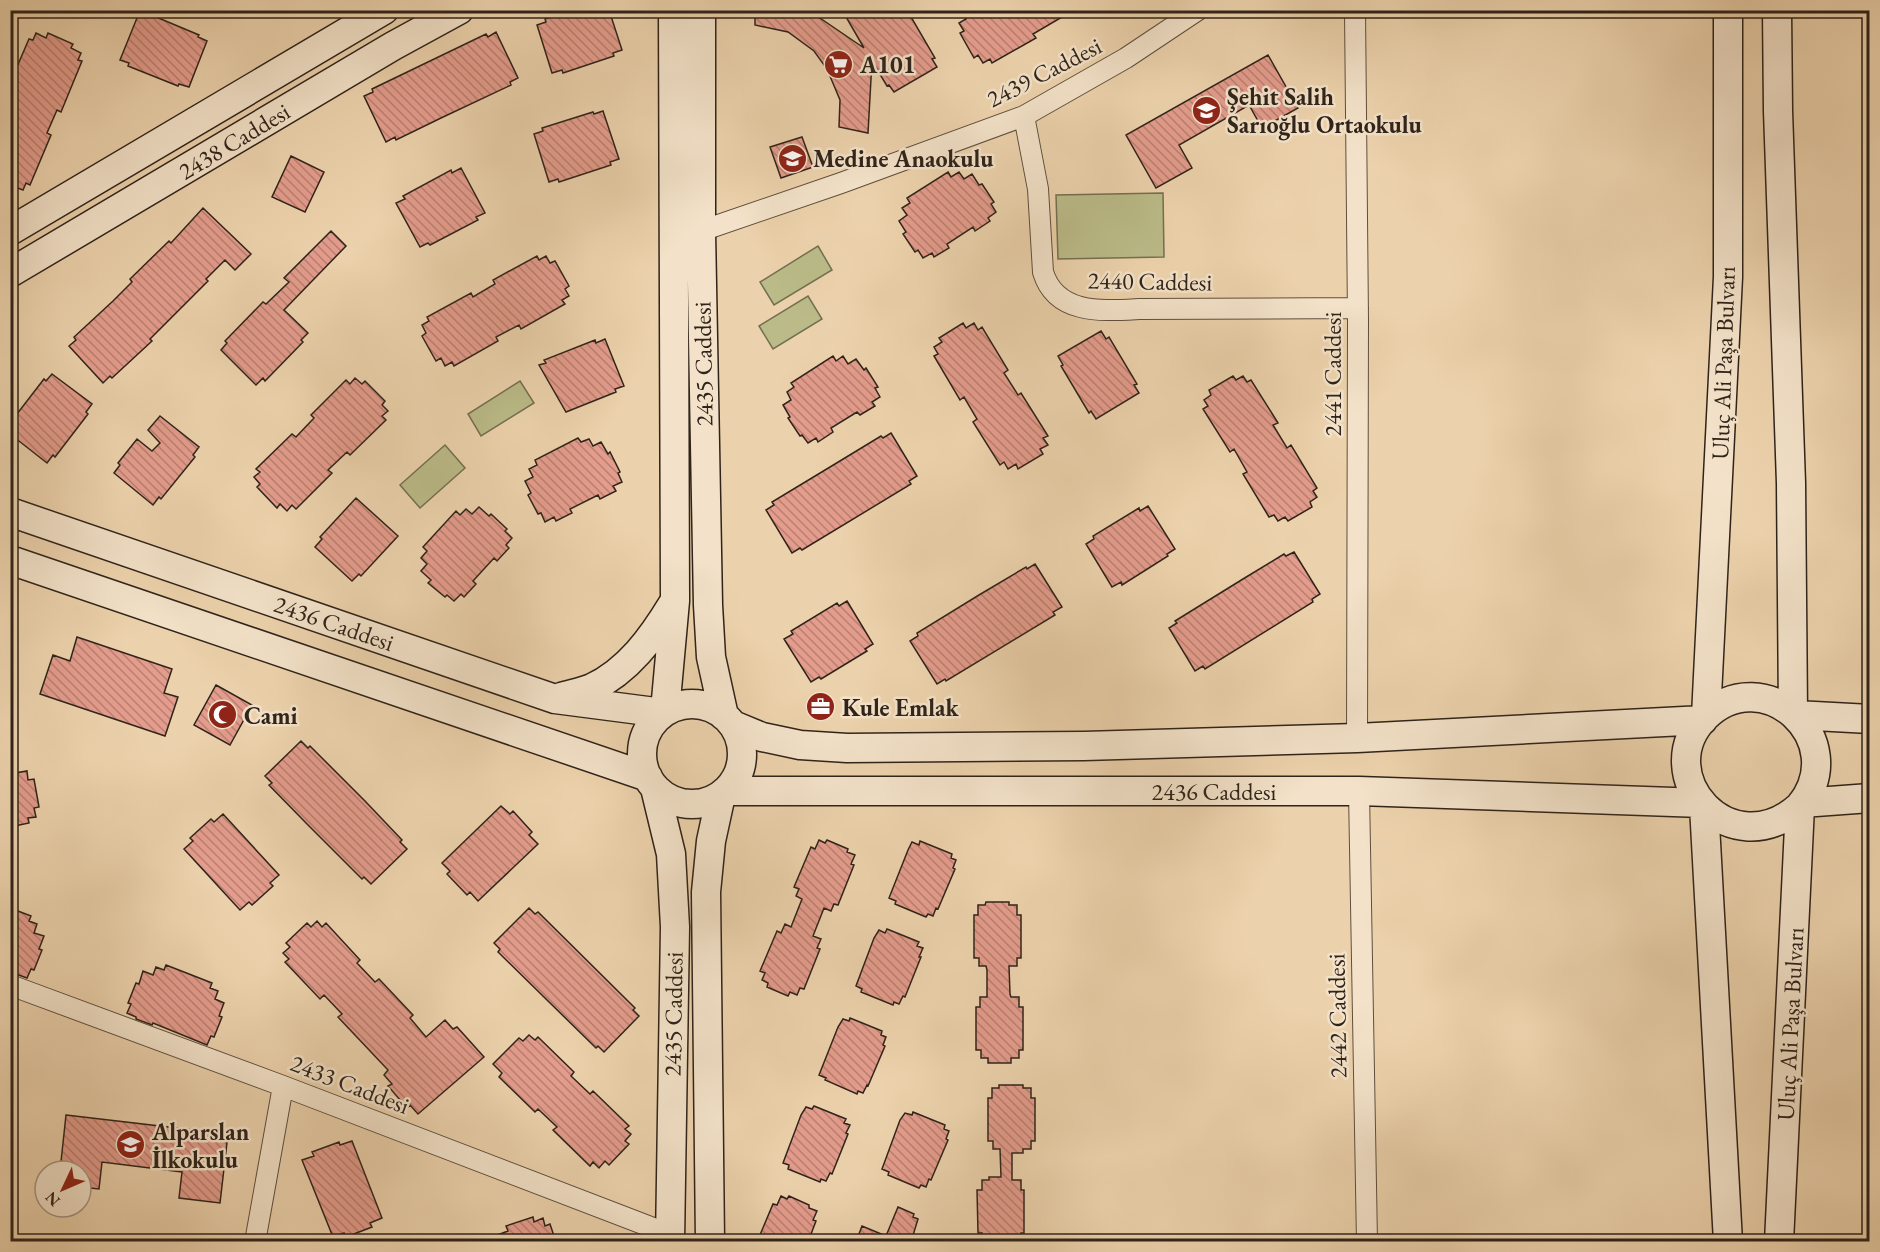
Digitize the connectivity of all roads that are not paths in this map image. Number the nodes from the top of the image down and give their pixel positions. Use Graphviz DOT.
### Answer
graph roads {
  1 [pos="384,10"];
  2 [pos="459,10"];
  3 [pos="673,10"];
  4 [pos="701,10"];
  5 [pos="1198,10"];
  6 [pos="1355,10"];
  7 [pos="1728,10"];
  8 [pos="1777,10"];
  9 [pos="1024,116"];
  10 [pos="10,231"];
  11 [pos="701,231"];
  12 [pos="10,273"];
  13 [pos="1358,308"];
  14 [pos="10,513"];
  15 [pos="10,560"];
  16 [pos="675,601"];
  17 [pos="555,699"];
  18 [pos="664,712"];
  19 [pos="1794,714"];
  20 [pos="1704,718"];
  21 [pos="1869,719"];
  22 [pos="728,721"];
  23 [pos="1357,738"];
  24 [pos="651,782"];
  25 [pos="1359,790"];
  26 [pos="723,793"];
  27 [pos="1869,798"];
  28 [pos="1801,804"];
  29 [pos="1703,805"];
  30 [pos="10,985"];
  31 [pos="283,1086"];
  32 [pos="670,1238"];
  33 [pos="255,1242"];
  34 [pos="710,1242"];
  35 [pos="1367,1242"];
  36 [pos="1728,1242"];
  37 [pos="1779,1242"];
  1 -- 10 [label="street, 2438 Caddesi"];
  2 -- 12 [label="street, 2438 Caddesi"];
  3 -- 16 [label="street, 2435 Caddesi"];
  4 -- 11 [label="street, 2435 Caddesi"];
  5 -- 9 [label="street, 2439 Caddesi"];
  6 -- 13 [label="street, 2441 Caddesi"];
  7 -- 20 [label="street, Uluç Ali Paşa Bulvarı"];
  8 -- 19 [label="street"];
  9 -- 11 [label="street, 2439 Caddesi"];
  9 -- 13 [label="street, 2440 Caddesi"];
  11 -- 22 [label="street, 2435 Caddesi"];
  13 -- 23 [label="street, 2441 Caddesi"];
  14 -- 17 [label="street, 2436 Caddesi"];
  15 -- 24 [label="street, 2436 Caddesi"];
  16 -- 17 [label="street"];
  16 -- 18 [label="street, 2435 Caddesi"];
  17 -- 18 [label="street, 2436 Caddesi"];
  18 -- 22 [label="street"];
  18 -- 24 [label="street, 2435 Caddesi"];
  19 -- 20 [label="street"];
  19 -- 21 [label="street"];
  19 -- 28 [label="street, Uluç Ali Paşa Bulvarı"];
  20 -- 23 [label="street, 2436 Caddesi"];
  20 -- 29 [label="street, Uluç Ali Paşa Bulvarı"];
  22 -- 23 [label="street, 2436 Caddesi"];
  22 -- 26 [label="street, 2435 Caddesi"];
  24 -- 26 [label="street"];
  24 -- 32 [label="street, 2435 Caddesi"];
  25 -- 26 [label="street, 2436 Caddesi"];
  25 -- 29 [label="street, 2436 Caddesi"];
  25 -- 35 [label="street, 2442 Caddesi"];
  26 -- 34 [label="street, 2435 Caddesi"];
  27 -- 28 [label="street"];
  28 -- 29 [label="street"];
  28 -- 37 [label="street, Uluç Ali Paşa Bulvarı"];
  29 -- 36 [label="street, Uluç Ali Paşa Bulvarı"];
  30 -- 31 [label="street, 2433 Caddesi"];
  31 -- 32 [label="street, 2433 Caddesi"];
  31 -- 33 [label="street"];
}
